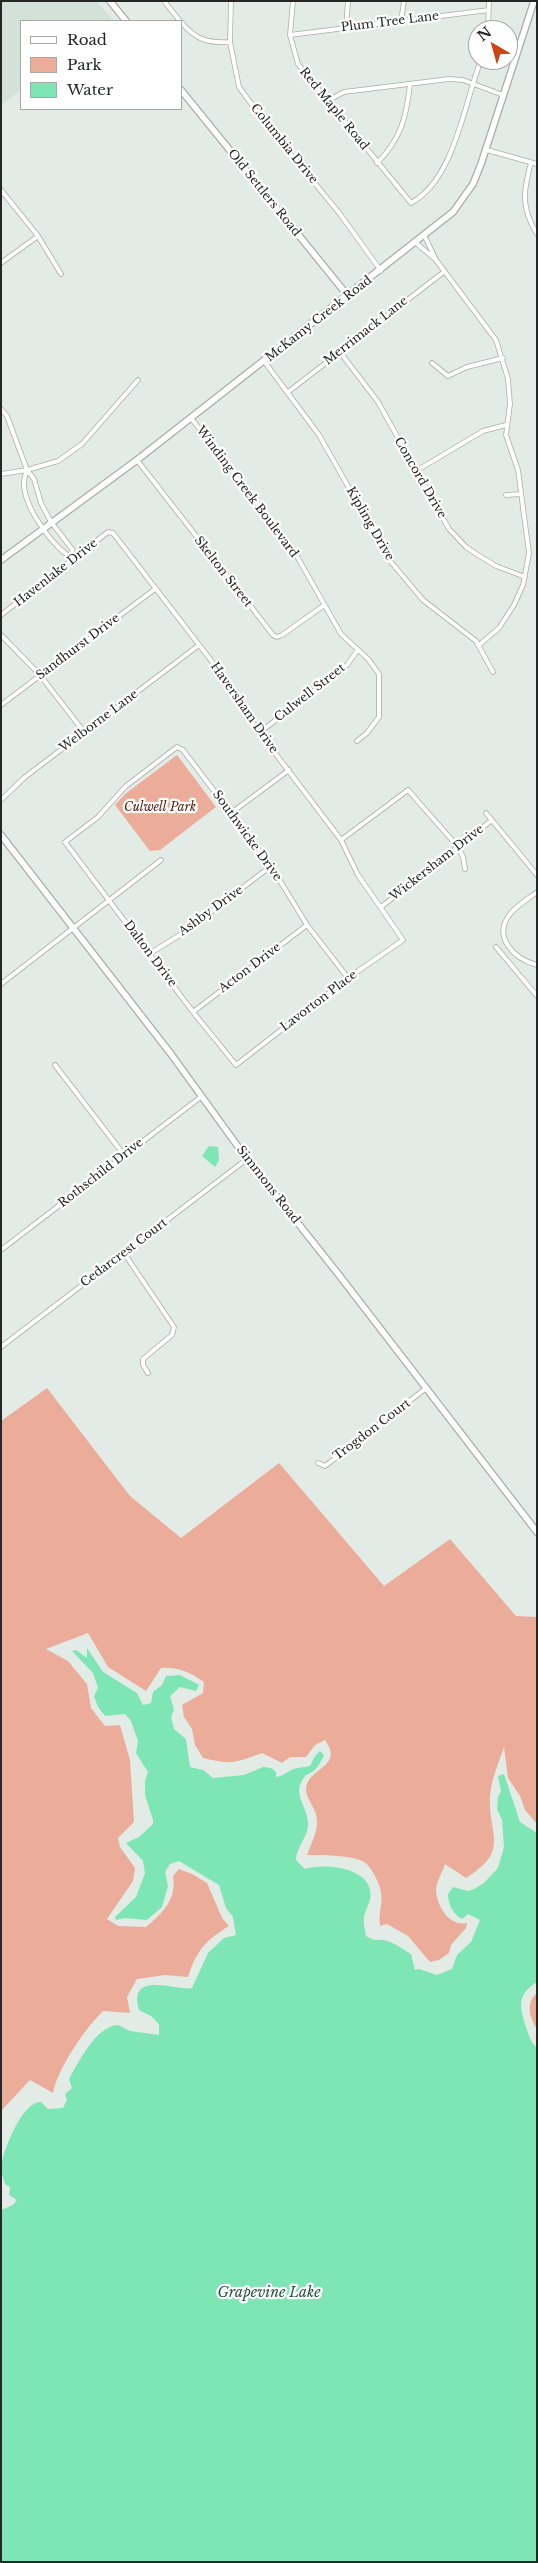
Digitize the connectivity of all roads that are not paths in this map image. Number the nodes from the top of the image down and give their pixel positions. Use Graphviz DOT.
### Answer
graph roads {
  1 [pos="110,1"];
  2 [pos="164,1"];
  3 [pos="231,1"];
  4 [pos="293,1"];
  5 [pos="348,1"];
  6 [pos="404,1"];
  7 [pos="489,1"];
  8 [pos="534,1"];
  9 [pos="489,10"];
  10 [pos="125,20"];
  11 [pos="179,20"];
  12 [pos="401,20"];
  13 [pos="488,20"];
  14 [pos="182,23"];
  15 [pos="346,28"];
  16 [pos="290,35"];
  17 [pos="230,42"];
  18 [pos="477,70"];
  19 [pos="472,84"];
  20 [pos="410,85"];
  21 [pos="182,91"];
  22 [pos="503,95"];
  23 [pos="327,101"];
  24 [pos="487,150"];
  25 [pos="532,163"];
  26 [pos="377,164"];
  27 [pos="537,164"];
  28 [pos="1,190"];
  29 [pos="537,234"];
  30 [pos="38,236"];
  31 [pos="425,237"];
  32 [pos="416,243"];
  33 [pos="436,260"];
  34 [pos="1,263"];
  35 [pos="381,271"];
  36 [pos="445,271"];
  37 [pos="61,274"];
  38 [pos="348,296"];
  39 [pos="340,352"];
  40 [pos="503,358"];
  41 [pos="264,361"];
  42 [pos="432,363"];
  43 [pos="138,380"];
  44 [pos="288,392"];
  45 [pos="1,409"];
  46 [pos="190,418"];
  47 [pos="506,425"];
  48 [pos="137,460"];
  49 [pos="28,470"];
  50 [pos="416,471"];
  51 [pos="1,474"];
  52 [pos="521,494"];
  53 [pos="506,495"];
  54 [pos="51,522"];
  55 [pos="43,528"];
  56 [pos="110,531"];
  57 [pos="74,559"];
  58 [pos="1,560"];
  59 [pos="525,577"];
  60 [pos="155,588"];
  61 [pos="324,606"];
  62 [pos="1,615"];
  63 [pos="1,635"];
  64 [pos="199,645"];
  65 [pos="480,645"];
  66 [pos="357,651"];
  67 [pos="493,672"];
  68 [pos="40,675"];
  69 [pos="1,705"];
  70 [pos="84,732"];
  71 [pos="259,733"];
  72 [pos="357,741"];
  73 [pos="289,770"];
  74 [pos="1,800"];
  75 [pos="231,813"];
  76 [pos="486,813"];
  77 [pos="492,820"];
  78 [pos="1,835"];
  79 [pos="341,840"];
  80 [pos="66,842"];
  81 [pos="458,847"];
  82 [pos="160,860"];
  83 [pos="271,866"];
  84 [pos="465,869"];
  85 [pos="537,875"];
  86 [pos="537,892"];
  87 [pos="108,900"];
  88 [pos="381,907"];
  89 [pos="306,925"];
  90 [pos="73,929"];
  91 [pos="403,940"];
  92 [pos="496,948"];
  93 [pos="149,954"];
  94 [pos="537,965"];
  95 [pos="348,978"];
  96 [pos="1,984"];
  97 [pos="537,996"];
  98 [pos="193,1012"];
  99 [pos="55,1065"];
  100 [pos="236,1065"];
  101 [pos="202,1096"];
  102 [pos="124,1155"];
  103 [pos="247,1159"];
  104 [pos="1,1250"];
  105 [pos="124,1253"];
  106 [pos="1,1347"];
  107 [pos="148,1373"];
  108 [pos="425,1390"];
  109 [pos="318,1462"];
  110 [pos="537,1532"];
  1 -- 10 [label="street"];
  2 -- 11 [label="street"];
  3 -- 17 [label="street, Columbia Drive"];
  4 -- 16 [label="street, Red Maple Road"];
  5 -- 15 [label="street"];
  6 -- 12 [label="street"];
  7 -- 9 [label="street"];
  8 -- 22 [label="street, McKamy Creek Road"];
  9 -- 12 [label="street, Plum Tree Lane"];
  9 -- 13 [label="street"];
  12 -- 15 [label="street, Plum Tree Lane"];
  14 -- 17 [label="street"];
  15 -- 16 [label="street, Plum Tree Lane"];
  16 -- 23 [label="street, Red Maple Road"];
  17 -- 35 [label="street, Columbia Drive"];
  18 -- 19 [label="street"];
  19 -- 20 [label="street"];
  19 -- 22 [label="street"];
  19 -- 26 [label="street, Red Maple Road"];
  20 -- 23 [label="street"];
  20 -- 26 [label="street"];
  21 -- 38 [label="street, Old Settlers Road"];
  22 -- 24 [label="street, McKamy Creek Road"];
  23 -- 26 [label="street, Red Maple Road"];
  24 -- 25 [label="street"];
  24 -- 31 [label="street, McKamy Creek Road"];
  25 -- 27 [label="street"];
  25 -- 29 [label="street"];
  28 -- 30 [label="street"];
  30 -- 34 [label="street"];
  30 -- 37 [label="street"];
  31 -- 32 [label="street, McKamy Creek Road"];
  31 -- 33 [label="street"];
  32 -- 33 [label="street"];
  32 -- 35 [label="street, McKamy Creek Road"];
  33 -- 36 [label="street"];
  35 -- 38 [label="street, McKamy Creek Road"];
  36 -- 39 [label="street, Merrimack Lane"];
  36 -- 40 [label="street"];
  38 -- 41 [label="street, McKamy Creek Road"];
  39 -- 44 [label="street, Merrimack Lane"];
  39 -- 50 [label="street, Concord Drive"];
  40 -- 42 [label="street"];
  40 -- 47 [label="street"];
  41 -- 44 [label="street, Kipling Drive"];
  41 -- 46 [label="street, McKamy Creek Road"];
  43 -- 49 [label="street"];
  44 -- 65 [label="street, Kipling Drive"];
  45 -- 49 [label="street"];
  46 -- 48 [label="street, McKamy Creek Road"];
  46 -- 61 [label="street, Winding Creek Boulevard"];
  47 -- 50 [label="street"];
  47 -- 52 [label="street"];
  48 -- 54 [label="street, McKamy Creek Road"];
  48 -- 61 [label="street, Skelton Street"];
  49 -- 51 [label="street"];
  49 -- 54 [label="street"];
  49 -- 55 [label="street"];
  50 -- 59 [label="street, Concord Drive"];
  52 -- 53 [label="street"];
  52 -- 59 [label="street"];
  54 -- 55 [label="street, McKamy Creek Road"];
  54 -- 57 [label="street"];
  55 -- 57 [label="street"];
  55 -- 58 [label="street, McKamy Creek Road"];
  56 -- 57 [label="street, Havenlake Drive"];
  56 -- 60 [label="street, Haversham Drive"];
  57 -- 62 [label="street, Havenlake Drive"];
  59 -- 65 [label="street"];
  60 -- 64 [label="street, Haversham Drive"];
  60 -- 68 [label="street, Sandhurst Drive"];
  61 -- 66 [label="street, Winding Creek Boulevard"];
  63 -- 68 [label="street"];
  64 -- 70 [label="street, Welborne Lane"];
  64 -- 71 [label="street, Haversham Drive"];
  65 -- 67 [label="street, Kipling Drive"];
  66 -- 71 [label="street, Culwell Street"];
  66 -- 72 [label="street, Winding Creek Boulevard"];
  68 -- 69 [label="street, Sandhurst Drive"];
  68 -- 70 [label="street"];
  70 -- 74 [label="street, Welborne Lane"];
  71 -- 73 [label="street, Haversham Drive"];
  73 -- 75 [label="street"];
  73 -- 79 [label="street, Haversham Drive"];
  75 -- 80 [label="street, Southwicke Drive"];
  75 -- 83 [label="street, Southwicke Drive"];
  76 -- 77 [label="street"];
  77 -- 81 [label="street, Wickersham Drive"];
  77 -- 85 [label="street"];
  78 -- 90 [label="street, Simmons Road"];
  79 -- 81 [label="street"];
  79 -- 88 [label="street, Haversham Drive"];
  80 -- 87 [label="street, Dalton Drive"];
  81 -- 84 [label="street"];
  81 -- 88 [label="street, Wickersham Drive"];
  82 -- 87 [label="street"];
  83 -- 89 [label="street, Southwicke Drive"];
  83 -- 93 [label="street, Ashby Drive"];
  86 -- 94 [label="street"];
  87 -- 90 [label="street"];
  87 -- 93 [label="street, Dalton Drive"];
  88 -- 91 [label="street, Haversham Drive"];
  89 -- 95 [label="street, Southwicke Drive"];
  89 -- 98 [label="street, Acton Drive"];
  90 -- 96 [label="street"];
  90 -- 101 [label="street, Simmons Road"];
  91 -- 95 [label="street, Lavorton Place"];
  92 -- 97 [label="street"];
  93 -- 98 [label="street, Dalton Drive"];
  95 -- 100 [label="street, Lavorton Place"];
  98 -- 100 [label="street, Dalton Drive"];
  99 -- 102 [label="street"];
  101 -- 102 [label="street, Rothschild Drive"];
  101 -- 103 [label="street, Simmons Road"];
  102 -- 104 [label="street, Rothschild Drive"];
  103 -- 105 [label="street, Cedarcrest Court"];
  103 -- 108 [label="street, Simmons Road"];
  105 -- 106 [label="street, Cedarcrest Court"];
  105 -- 107 [label="street"];
  108 -- 109 [label="street, Trogdon Court"];
  108 -- 110 [label="street, Simmons Road"];
}
